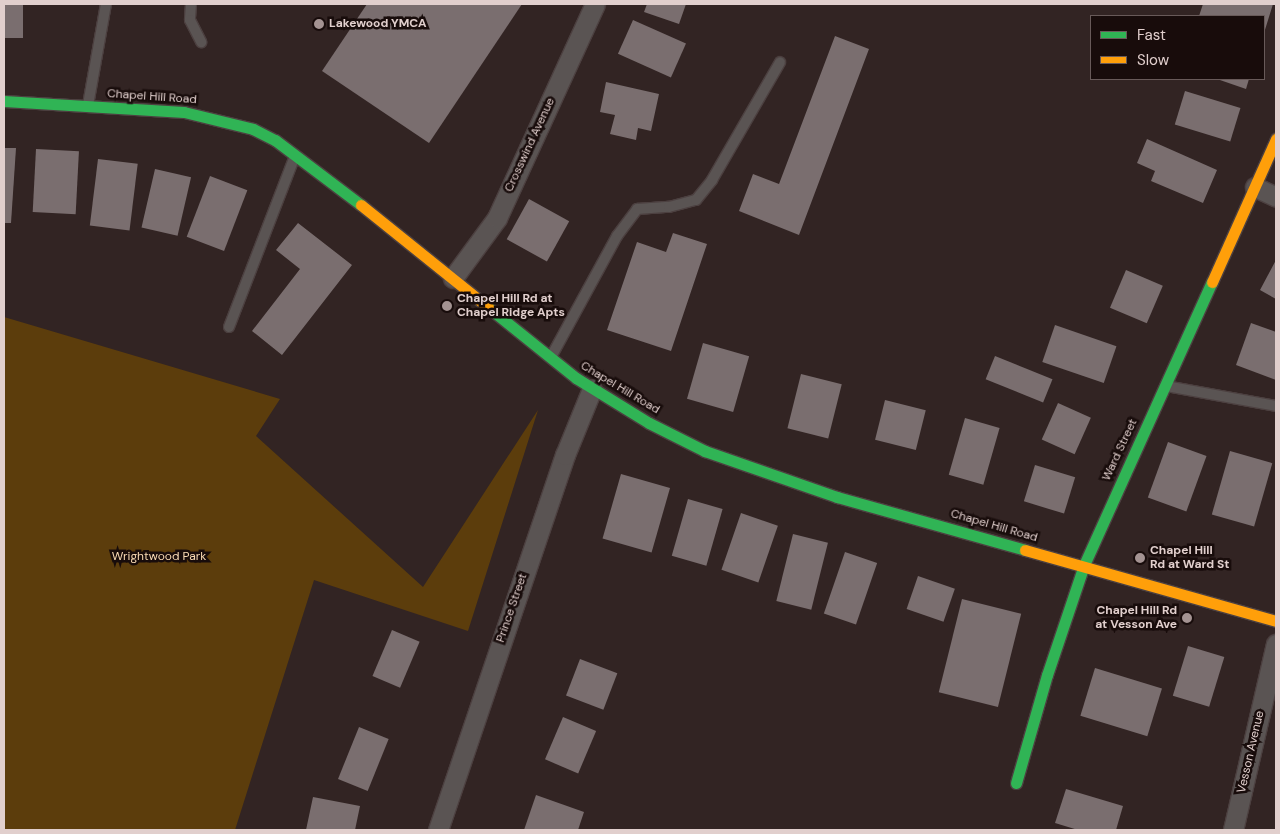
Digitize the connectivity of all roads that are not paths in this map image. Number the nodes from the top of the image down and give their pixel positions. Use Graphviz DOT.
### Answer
graph roads {
  1 [pos="106,4"];
  2 [pos="191,4"];
  3 [pos="595,4"];
  4 [pos="201,42"];
  5 [pos="780,62"];
  6 [pos="4,101"];
  7 [pos="88,106"];
  8 [pos="1276,139"];
  9 [pos="296,155"];
  10 [pos="1255,187"];
  11 [pos="1276,197"];
  12 [pos="453,278"];
  13 [pos="229,328"];
  14 [pos="550,358"];
  15 [pos="1165,386"];
  16 [pos="592,389"];
  17 [pos="1276,406"];
  18 [pos="1084,565"];
  19 [pos="1276,621"];
  20 [pos="1276,644"];
  21 [pos="1016,783"];
  22 [pos="438,830"];
  23 [pos="1233,830"];
  1 -- 7 [label="lane"];
  2 -- 4 [label="lane"];
  3 -- 12 [label="street, Crosswind Avenue"];
  5 -- 14 [label="lane"];
  6 -- 7 [label="street, Chapel Hill Road"];
  7 -- 9 [label="street, Chapel Hill Road"];
  8 -- 10 [label="street, Ward Street"];
  9 -- 12 [label="street, Chapel Hill Road"];
  9 -- 13 [label="lane"];
  10 -- 11 [label="street"];
  10 -- 15 [label="street, Ward Street"];
  12 -- 14 [label="street, Chapel Hill Road"];
  14 -- 16 [label="street, Chapel Hill Road"];
  15 -- 17 [label="lane"];
  15 -- 18 [label="street, Ward Street"];
  16 -- 18 [label="street, Chapel Hill Road"];
  16 -- 22 [label="street, Prince Street"];
  18 -- 19 [label="street, Chapel Hill Road"];
  18 -- 21 [label="street, Ward Street"];
  20 -- 23 [label="street, Vesson Avenue"];
}
